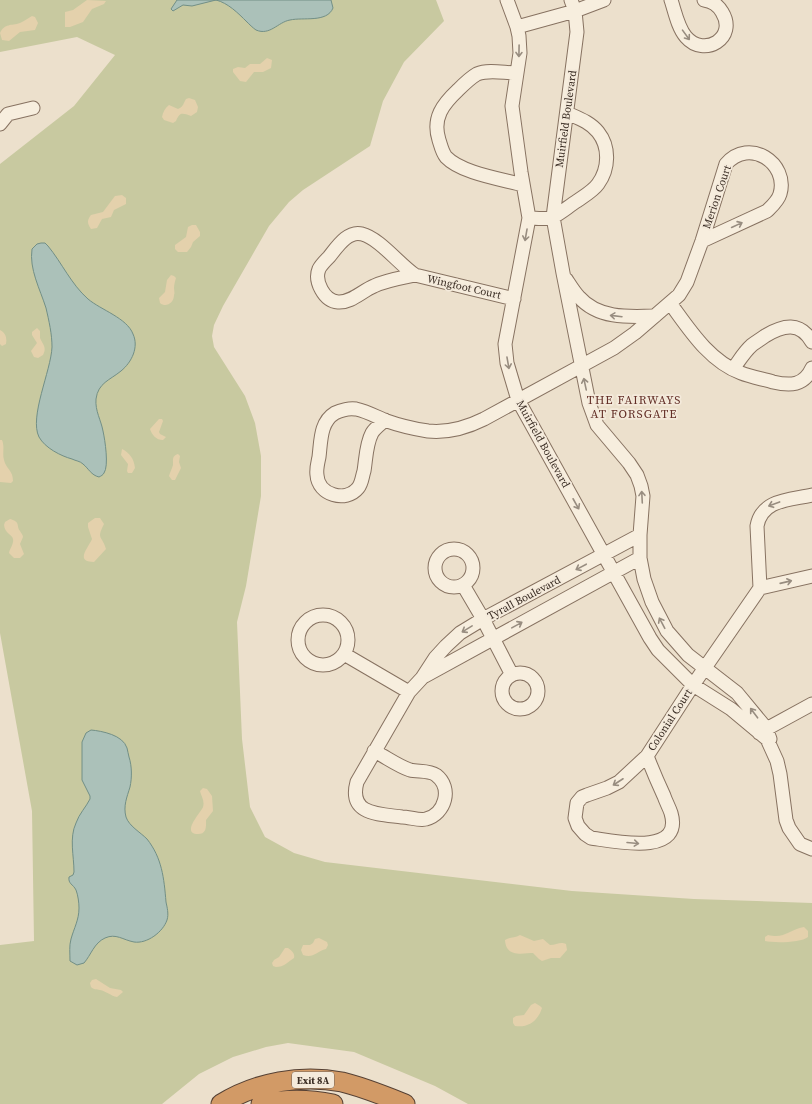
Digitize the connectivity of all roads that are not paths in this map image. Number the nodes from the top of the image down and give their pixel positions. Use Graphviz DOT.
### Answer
graph roads {
  1 [pos="507,0"];
  2 [pos="604,0"];
  3 [pos="671,0"];
  4 [pos="704,0"];
  5 [pos="573,6"];
  6 [pos="518,27"];
  7 [pos="516,73"];
  8 [pos="33,108"];
  9 [pos="567,113"];
  10 [pos="0,124"];
  11 [pos="523,185"];
  12 [pos="553,217"];
  13 [pos="529,218"];
  14 [pos="702,241"];
  15 [pos="562,273"];
  16 [pos="415,275"];
  17 [pos="514,299"];
  18 [pos="670,303"];
  19 [pos="655,316"];
  20 [pos="812,342"];
  21 [pos="581,366"];
  22 [pos="812,368"];
  23 [pos="733,369"];
  24 [pos="518,400"];
  25 [pos="385,420"];
  26 [pos="812,495"];
  27 [pos="640,535"];
  28 [pos="604,555"];
  29 [pos="640,558"];
  30 [pos="613,573"];
  31 [pos="812,576"];
  32 [pos="463,585"];
  33 [pos="760,588"];
  34 [pos="488,629"];
  35 [pos="344,654"];
  36 [pos="705,669"];
  37 [pos="512,675"];
  38 [pos="422,678"];
  39 [pos="693,685"];
  40 [pos="409,692"];
  41 [pos="812,704"];
  42 [pos="763,730"];
  43 [pos="374,751"];
  44 [pos="647,756"];
  45 [pos="812,849"];
  46 [pos="223,1104"];
  47 [pos="261,1104"];
  48 [pos="333,1104"];
  49 [pos="368,1104"];
  50 [pos="405,1104"];
  1 -- 6 [label="street, Muirfield Boulevard"];
  2 -- 5 [label="street"];
  3 -- 4 [label="street, one-way"];
  5 -- 6 [label="street"];
  5 -- 9 [label="street, Muirfield Boulevard"];
  6 -- 7 [label="street, Muirfield Boulevard, one-way"];
  7 -- 11 [label="street, Muirfield Boulevard"];
  7 -- 11 [label="street"];
  8 -- 10 [label="street"];
  9 -- 12 [label="street, Muirfield Boulevard"];
  9 -- 12 [label="street"];
  11 -- 13 [label="street, Muirfield Boulevard"];
  12 -- 13 [label="street"];
  12 -- 15 [label="street, Muirfield Boulevard"];
  13 -- 17 [label="street, Muirfield Boulevard, one-way"];
  14 -- 14 [label="street, Merion Court, one-way"];
  14 -- 18 [label="street, Merion Court"];
  19 -- 15 [label="street, one-way"];
  15 -- 21 [label="street, Muirfield Boulevard"];
  16 -- 16 [label="street, Wingfoot Court"];
  16 -- 17 [label="street, Wingfoot Court"];
  17 -- 24 [label="street, Muirfield Boulevard, one-way"];
  18 -- 19 [label="street, Merion Court"];
  18 -- 23 [label="street"];
  19 -- 21 [label="street, Merion Court"];
  20 -- 23 [label="street"];
  21 -- 24 [label="street, Merion Court"];
  27 -- 21 [label="street, Muirfield Boulevard, one-way"];
  22 -- 23 [label="street"];
  24 -- 25 [label="street, Merion Court"];
  24 -- 28 [label="street, Muirfield Boulevard, one-way"];
  25 -- 25 [label="street, Merion Court"];
  26 -- 33 [label="street, one-way"];
  27 -- 28 [label="street, Tyrall Boulevard"];
  27 -- 29 [label="street, Muirfield Boulevard"];
  28 -- 30 [label="street, Muirfield Boulevard"];
  28 -- 34 [label="street, Tyrall Boulevard, one-way"];
  29 -- 30 [label="street, Tyrall Boulevard"];
  36 -- 29 [label="street, Muirfield Boulevard, one-way"];
  34 -- 30 [label="street, Tyrall Boulevard, one-way"];
  30 -- 39 [label="street, Muirfield Boulevard"];
  33 -- 31 [label="street, one-way"];
  32 -- 34 [label="street"];
  33 -- 36 [label="street, Colonial Court"];
  34 -- 37 [label="street"];
  34 -- 38 [label="street, Tyrall Boulevard"];
  34 -- 38 [label="street, Tyrall Boulevard, one-way"];
  35 -- 40 [label="street"];
  36 -- 39 [label="street, Colonial Court"];
  42 -- 36 [label="street, Muirfield Boulevard, one-way"];
  38 -- 40 [label="street, Tyrall Boulevard"];
  39 -- 42 [label="street, Muirfield Boulevard"];
  39 -- 44 [label="street, Colonial Court"];
  40 -- 43 [label="street, Tyrall Boulevard"];
  41 -- 42 [label="street"];
  42 -- 45 [label="street, Muirfield Boulevard"];
  43 -- 43 [label="street, Tyrall Boulevard"];
  44 -- 44 [label="street, Colonial Court, one-way"];
  46 -- 49 [label="highway"];
  46 -- 50 [label="highway, Exit 8A"];
  47 -- 48 [label="highway"];
}
